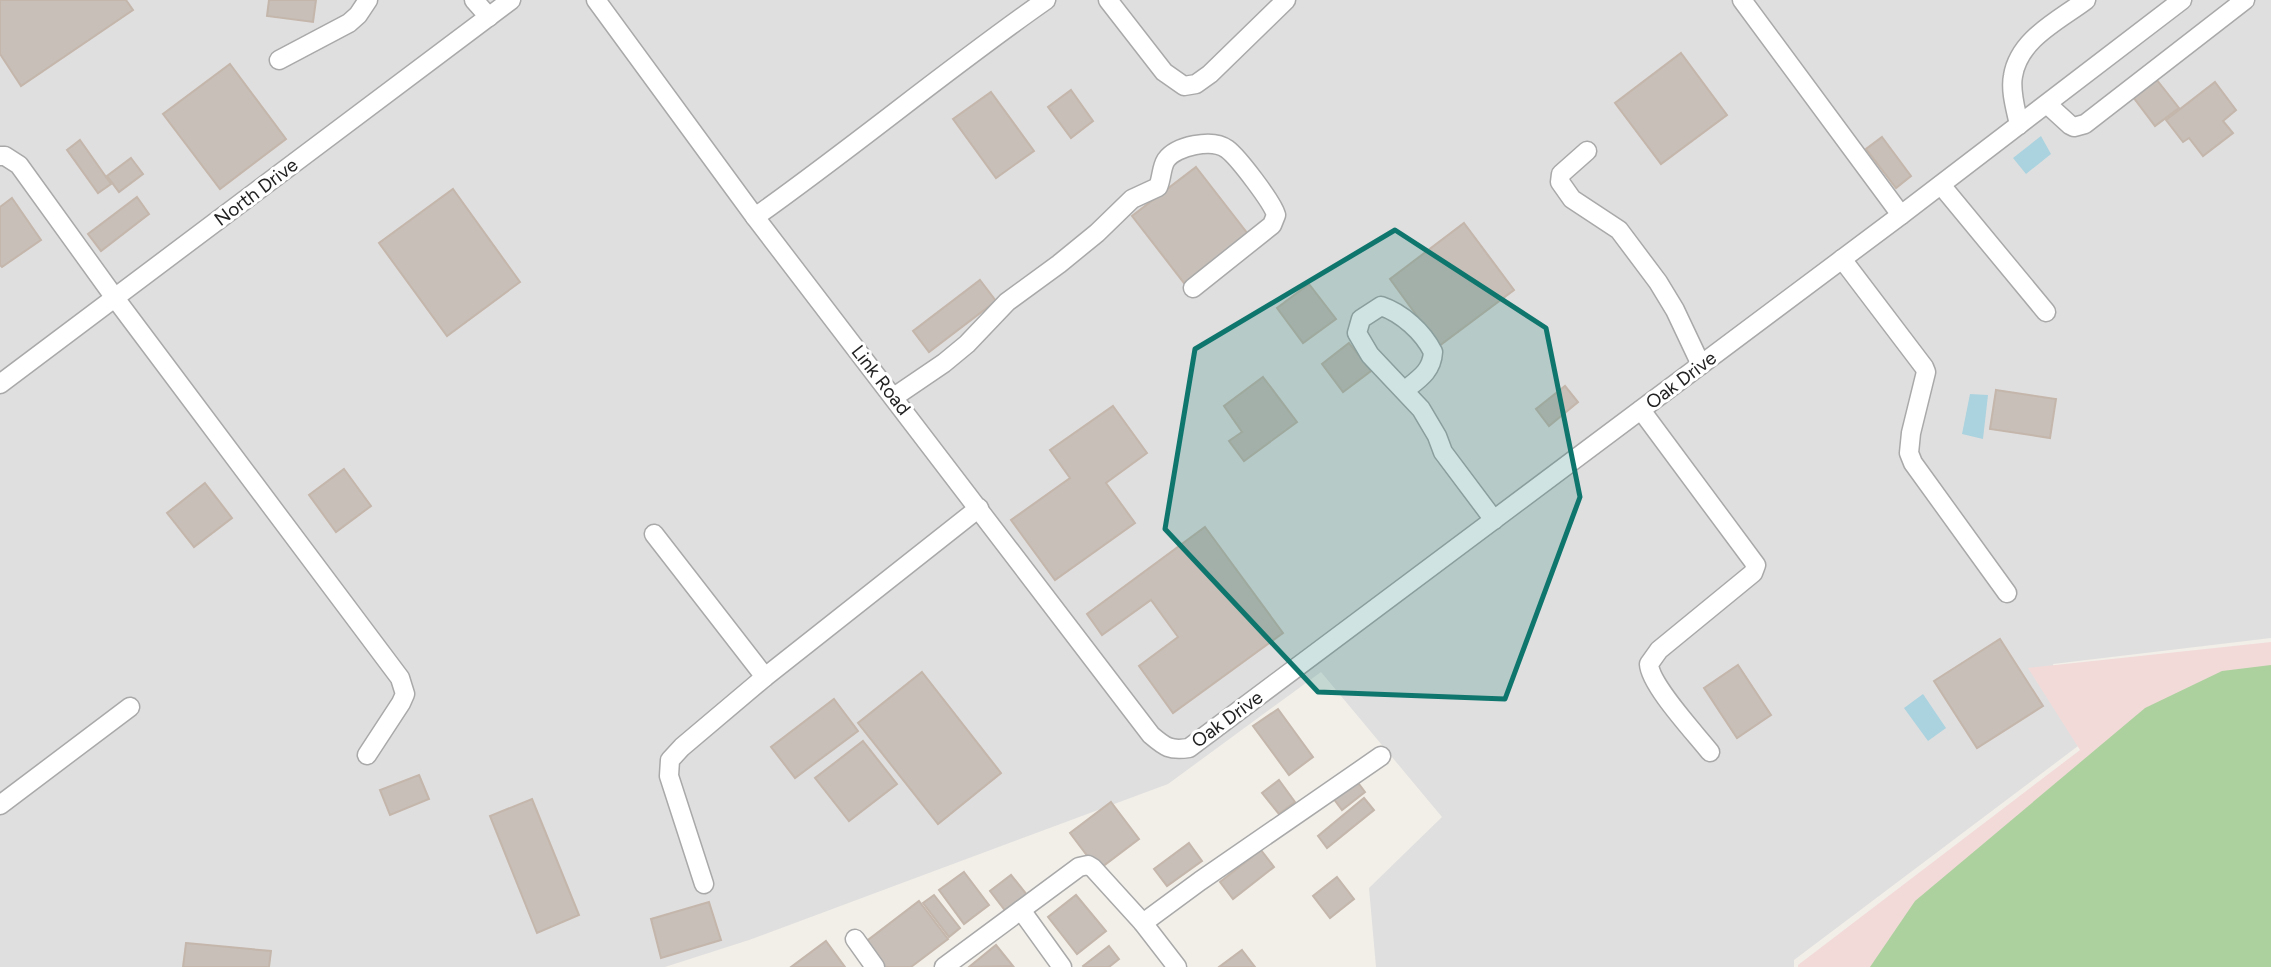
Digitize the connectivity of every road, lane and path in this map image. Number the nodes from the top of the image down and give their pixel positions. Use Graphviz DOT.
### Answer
graph roads {
  1 [pos="368,0"];
  2 [pos="474,0"];
  3 [pos="511,0"];
  4 [pos="596,0"];
  5 [pos="1046,0"];
  6 [pos="1108,0"];
  7 [pos="1286,0"];
  8 [pos="1742,0"];
  9 [pos="2086,0"];
  10 [pos="2182,0"];
  11 [pos="2245,0"];
  12 [pos="489,17"];
  13 [pos="279,61"];
  14 [pos="2046,104"];
  15 [pos="2019,125"];
  16 [pos="1587,151"];
  17 [pos="0,156"];
  18 [pos="1941,185"];
  19 [pos="1901,215"];
  20 [pos="755,217"];
  21 [pos="1842,259"];
  22 [pos="1193,288"];
  23 [pos="115,298"];
  24 [pos="2046,312"];
  25 [pos="1701,365"];
  26 [pos="0,384"];
  27 [pos="1405,390"];
  28 [pos="894,397"];
  29 [pos="1641,410"];
  30 [pos="979,508"];
  31 [pos="1494,520"];
  32 [pos="654,534"];
  33 [pos="2007,593"];
  34 [pos="765,677"];
  35 [pos="130,707"];
  36 [pos="1176,750"];
  37 [pos="1710,751"];
  38 [pos="367,755"];
  39 [pos="1381,756"];
  40 [pos="0,805"];
  41 [pos="705,884"];
  42 [pos="1021,910"];
  43 [pos="1143,923"];
  44 [pos="855,939"];
  45 [pos="876,967"];
  46 [pos="944,967"];
  47 [pos="1062,967"];
  48 [pos="1177,967"];
  1 -- 13 [label="street"];
  2 -- 12 [label="street"];
  3 -- 12 [label="street, North Drive"];
  4 -- 20 [label="street, Link Road"];
  5 -- 20 [label="street"];
  6 -- 7 [label="street"];
  8 -- 19 [label="street"];
  9 -- 15 [label="street"];
  10 -- 14 [label="street, Oak Drive"];
  11 -- 14 [label="street"];
  12 -- 23 [label="street, North Drive"];
  14 -- 15 [label="street, Oak Drive"];
  15 -- 18 [label="street, Oak Drive"];
  16 -- 25 [label="street"];
  17 -- 23 [label="street"];
  18 -- 19 [label="street, Oak Drive"];
  18 -- 24 [label="street"];
  19 -- 21 [label="street, Oak Drive"];
  20 -- 28 [label="street, Link Road"];
  21 -- 25 [label="street, Oak Drive"];
  21 -- 33 [label="street"];
  22 -- 28 [label="street"];
  23 -- 26 [label="street, North Drive"];
  23 -- 38 [label="street"];
  25 -- 29 [label="street, Oak Drive"];
  27 -- 27 [label="street"];
  27 -- 31 [label="street"];
  28 -- 30 [label="street, Link Road"];
  29 -- 31 [label="street, Oak Drive"];
  29 -- 37 [label="street"];
  30 -- 34 [label="street"];
  30 -- 36 [label="street, Link Road"];
  31 -- 36 [label="street, Oak Drive"];
  32 -- 34 [label="street"];
  34 -- 41 [label="street"];
  35 -- 40 [label="street"];
  39 -- 43 [label="street"];
  42 -- 43 [label="street"];
  42 -- 46 [label="street"];
  42 -- 47 [label="street"];
  43 -- 48 [label="street"];
  44 -- 45 [label="street"];
}
